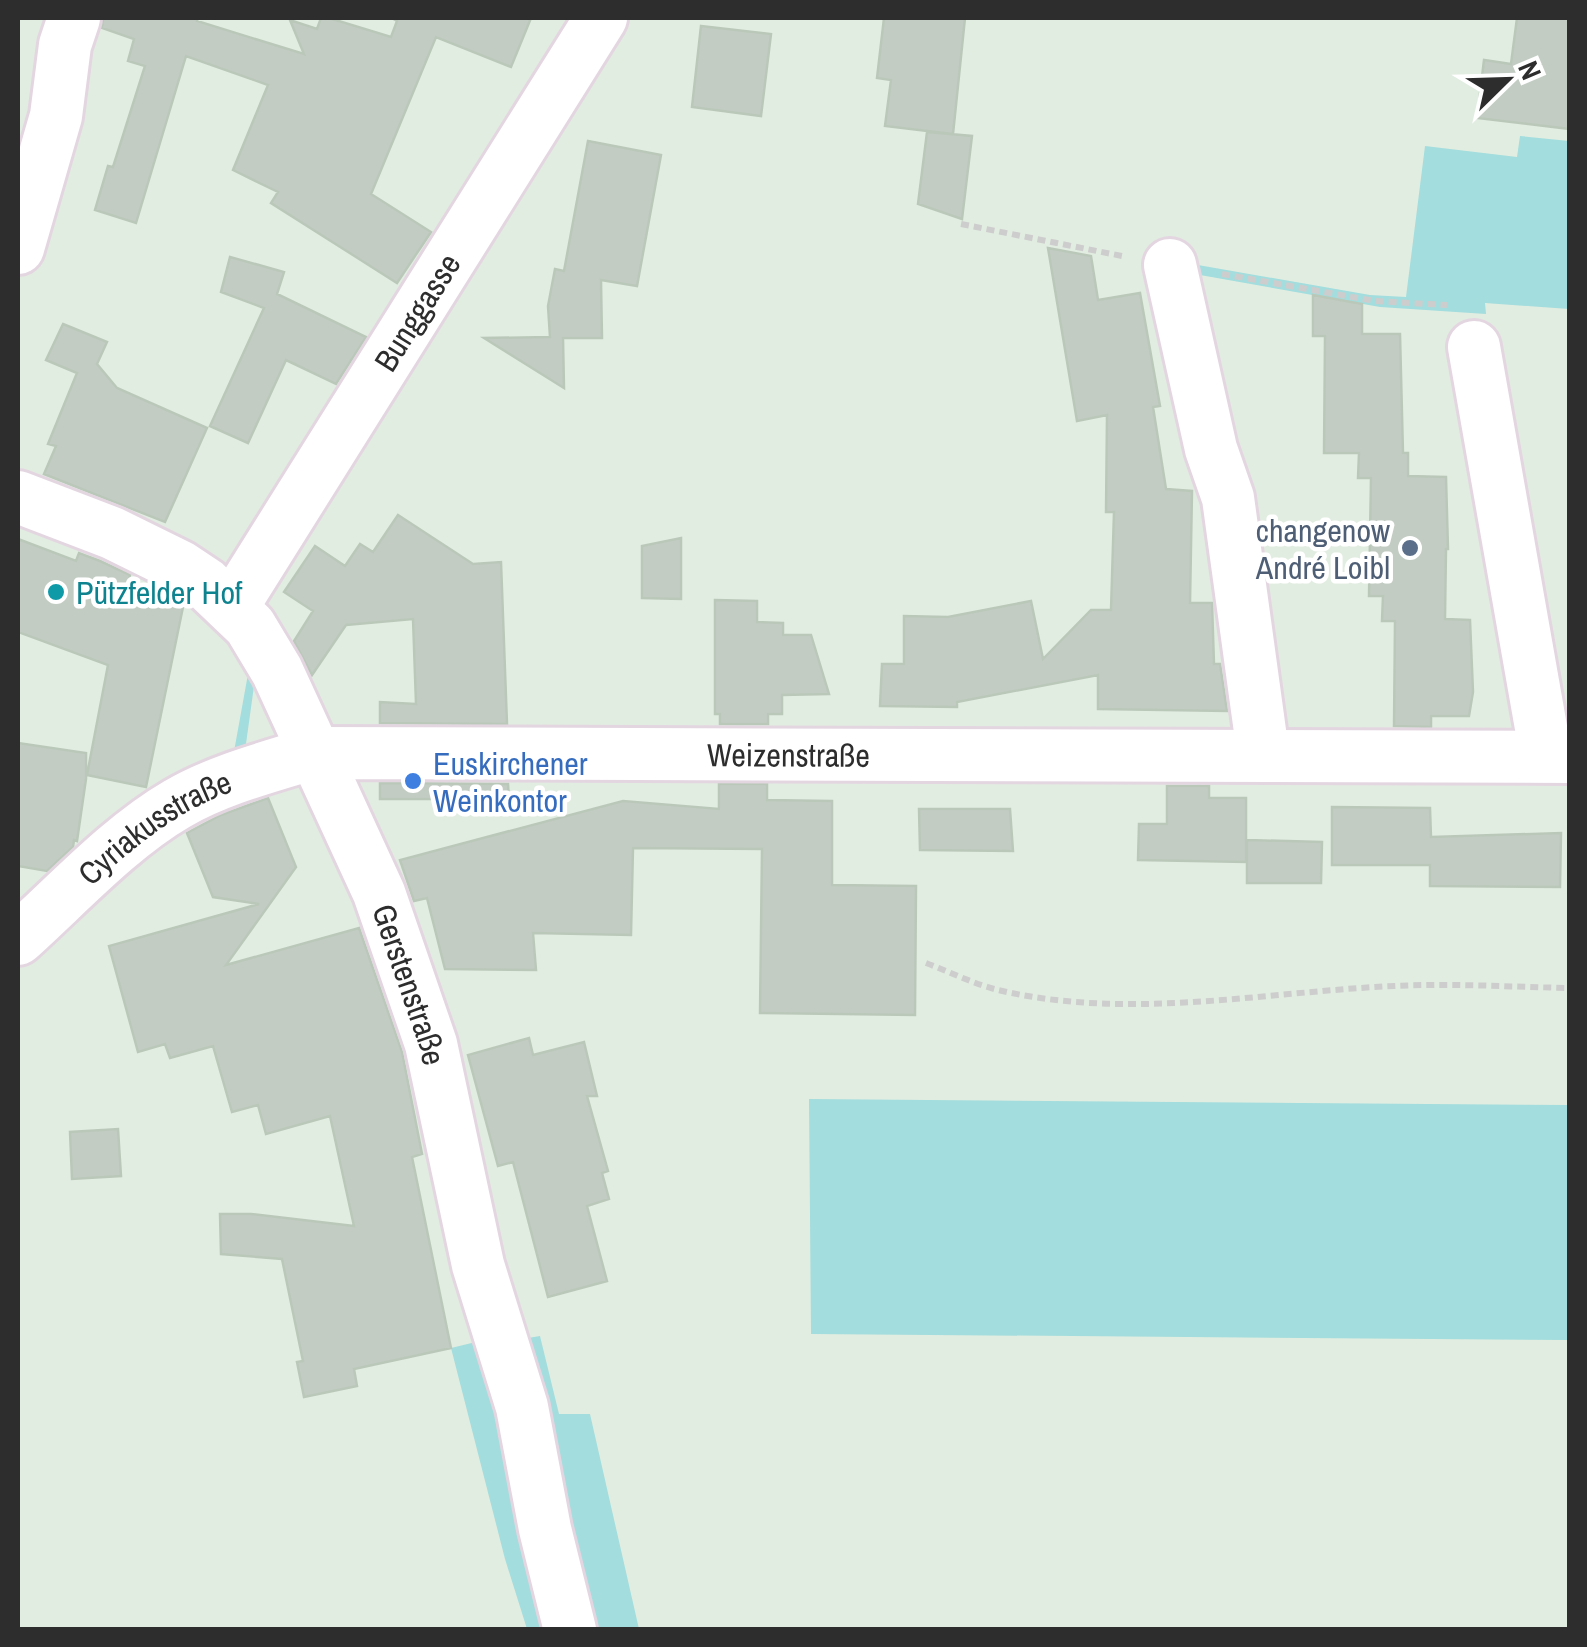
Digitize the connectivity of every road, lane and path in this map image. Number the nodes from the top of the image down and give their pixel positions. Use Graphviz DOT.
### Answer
graph roads {
  1 [pos="74,18"];
  2 [pos="601,18"];
  3 [pos="960,224"];
  4 [pos="18,248"];
  5 [pos="1170,265"];
  6 [pos="1466,378"];
  7 [pos="18,496"];
  8 [pos="232,607"];
  9 [pos="314,752"];
  10 [pos="1263,754"];
  11 [pos="1558,756"];
  12 [pos="18,939"];
  13 [pos="926,963"];
  14 [pos="1570,988"];
  15 [pos="570,1630"];
  1 -- 4 [label="street"];
  2 -- 8 [label="street, Bunggasse"];
  3 -- 5 [label="path"];
  5 -- 6 [label="path"];
  5 -- 10 [label="street"];
  6 -- 11 [label="street, Weizenstraße"];
  7 -- 8 [label="street, Gerstenstraße"];
  8 -- 9 [label="street, Gerstenstraße"];
  9 -- 10 [label="street, Weizenstraße"];
  9 -- 12 [label="street, Cyriakusstraße"];
  9 -- 15 [label="street, Gerstenstraße"];
  10 -- 11 [label="street, Weizenstraße"];
  13 -- 14 [label="path"];
}
